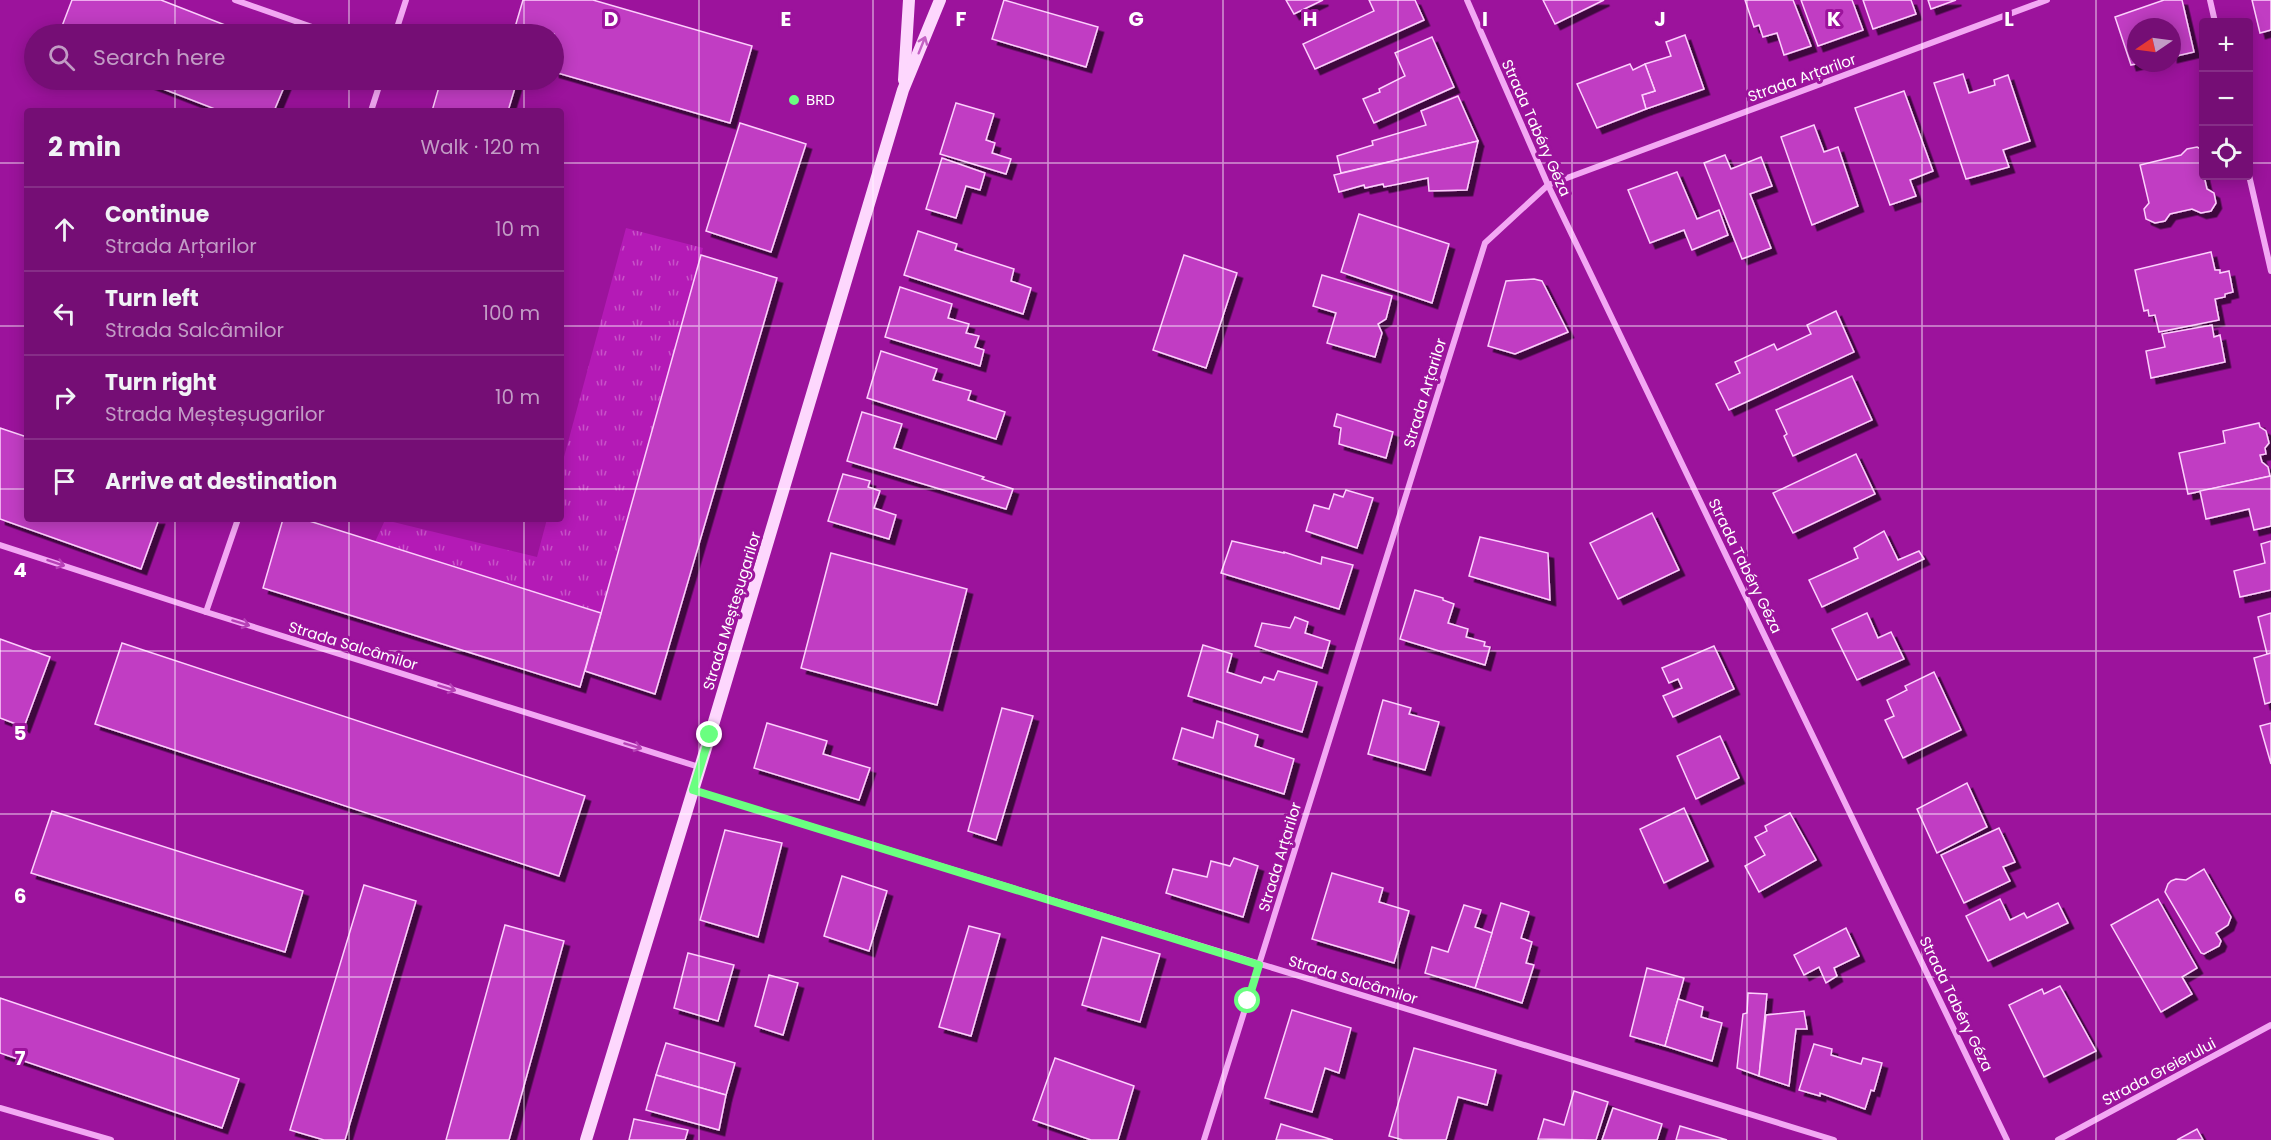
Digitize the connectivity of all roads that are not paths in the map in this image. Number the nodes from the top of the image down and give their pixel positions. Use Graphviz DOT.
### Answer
graph roads {
  1 [pos="236,0"];
  2 [pos="406,0"];
  3 [pos="909,0"];
  4 [pos="940,0"];
  5 [pos="1467,0"];
  6 [pos="2047,0"];
  7 [pos="2210,0"];
  8 [pos="2214,18"];
  9 [pos="304,24"];
  10 [pos="398,24"];
  11 [pos="378,90"];
  12 [pos="903,90"];
  13 [pos="372,108"];
  14 [pos="2250,180"];
  15 [pos="1548,185"];
  16 [pos="2271,271"];
  17 [pos="237,522"];
  18 [pos="0,544"];
  19 [pos="206,612"];
  20 [pos="699,767"];
  21 [pos="693,790"];
  22 [pos="1259,965"];
  23 [pos="2271,1025"];
  24 [pos="0,1108"];
  25 [pos="111,1140"];
  26 [pos="586,1140"];
  27 [pos="1204,1140"];
  28 [pos="1833,1140"];
  29 [pos="2007,1140"];
  30 [pos="2058,1140"];
  1 -- 9 [label="street"];
  2 -- 10 [label="street"];
  3 -- 12 [label="main road, Strada Meșteșugarilor"];
  12 -- 4 [label="main road, Strada Meșteșugarilor, one-way"];
  5 -- 15 [label="street, Strada Tabéry Géza"];
  6 -- 15 [label="street, Strada Arțarilor"];
  7 -- 8 [label="street"];
  11 -- 13 [label="street"];
  12 -- 20 [label="main road, Strada Meșteșugarilor"];
  14 -- 16 [label="street"];
  15 -- 22 [label="street, Strada Arțarilor"];
  15 -- 29 [label="street, Strada Tabéry Géza"];
  17 -- 19 [label="street"];
  18 -- 19 [label="street, Strada Salcâmilor, one-way"];
  19 -- 20 [label="street, Strada Salcâmilor, one-way"];
  20 -- 21 [label="main road, Strada Meșteșugarilor"];
  21 -- 22 [label="street, Strada Salcâmilor"];
  21 -- 26 [label="main road, Strada Meșteșugarilor"];
  22 -- 27 [label="street, Strada Arțarilor"];
  22 -- 28 [label="street, Strada Salcâmilor"];
  23 -- 30 [label="street, Strada Greierului"];
  24 -- 25 [label="street"];
}
